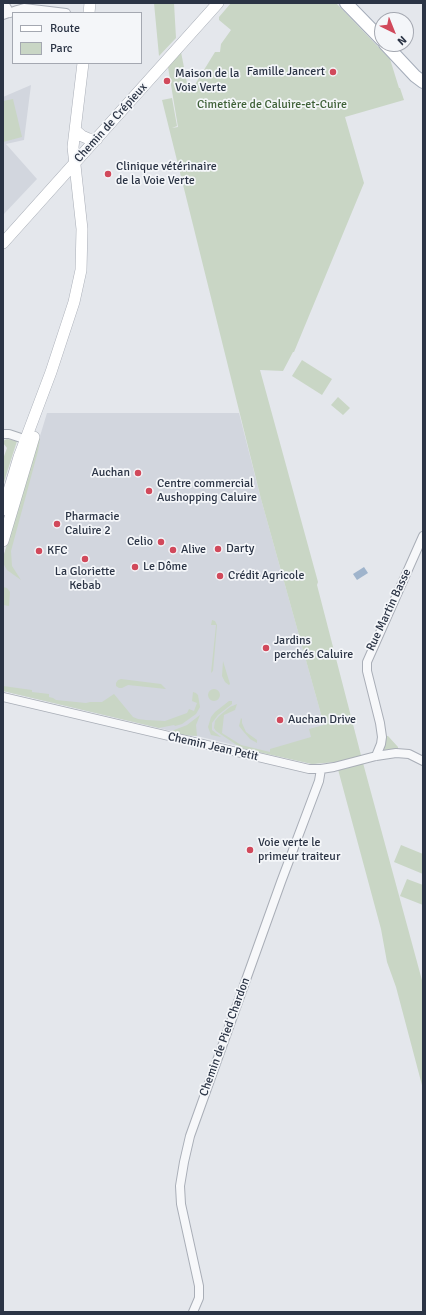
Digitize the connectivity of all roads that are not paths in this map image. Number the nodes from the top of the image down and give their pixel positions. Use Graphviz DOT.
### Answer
graph roads {
  1 [pos="4,3"];
  2 [pos="218,3"];
  3 [pos="346,3"];
  4 [pos="12,12"];
  5 [pos="58,12"];
  6 [pos="6,14"];
  7 [pos="374,32"];
  8 [pos="392,52"];
  9 [pos="83,64"];
  10 [pos="423,82"];
  11 [pos="75,130"];
  12 [pos="97,139"];
  13 [pos="75,163"];
  14 [pos="3,243"];
  15 [pos="3,434"];
  16 [pos="29,441"];
  17 [pos="3,510"];
  18 [pos="423,536"];
  19 [pos="3,541"];
  20 [pos="3,697"];
  21 [pos="376,756"];
  22 [pos="423,761"];
  23 [pos="321,769"];
  24 [pos="193,1312"];
  1 -- 6 [label="street"];
  2 -- 12 [label="main road, Chemin de Crépieux"];
  3 -- 7 [label="main road"];
  4 -- 5 [label="street"];
  8 -- 10 [label="main road"];
  9 -- 11 [label="main road"];
  11 -- 12 [label="main road"];
  11 -- 13 [label="main road"];
  12 -- 13 [label="main road, Chemin de Crépieux"];
  13 -- 14 [label="main road, Chemin de Crépieux"];
  13 -- 16 [label="main road"];
  15 -- 16 [label="street"];
  16 -- 17 [label="main road"];
  16 -- 19 [label="main road"];
  18 -- 21 [label="street, Rue Martin Basse"];
  20 -- 23 [label="street, Chemin Jean Petit"];
  21 -- 22 [label="street, Chemin Jean Petit"];
  21 -- 23 [label="street, Chemin Jean Petit"];
  23 -- 24 [label="street, Chemin de Pied Chardon"];
}
